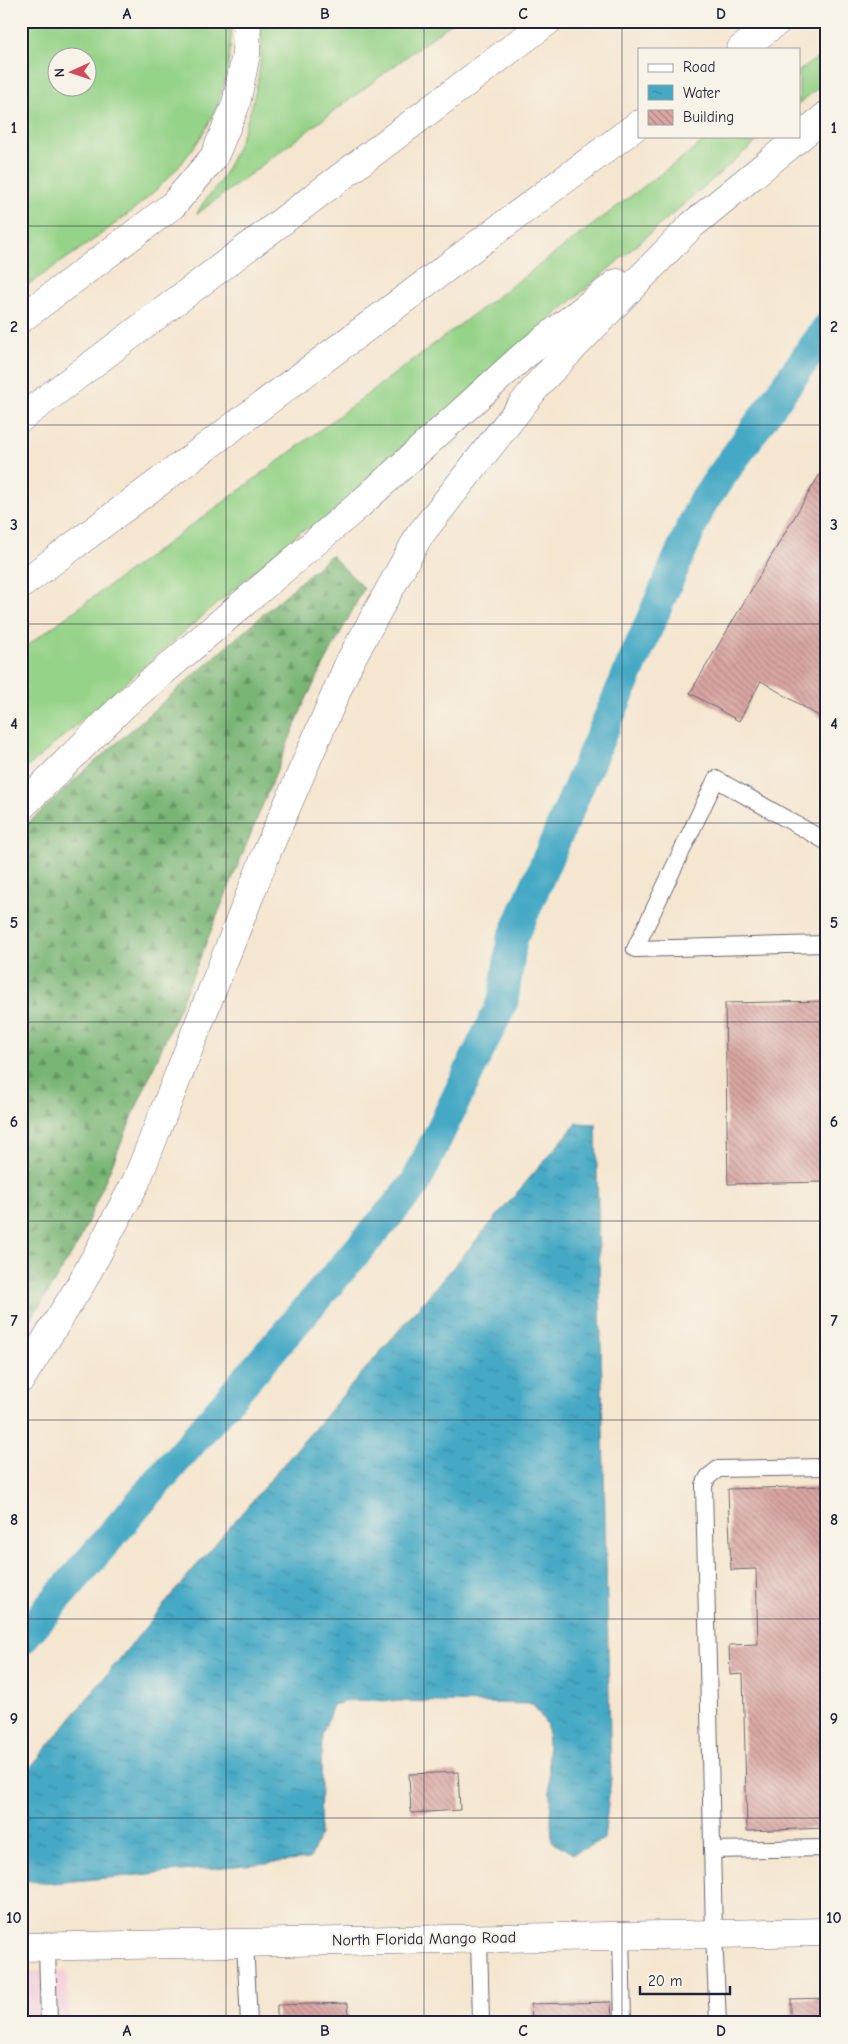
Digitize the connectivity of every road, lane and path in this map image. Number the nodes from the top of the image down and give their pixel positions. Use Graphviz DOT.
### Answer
graph roads {
  1 [pos="247,21"];
  2 [pos="548,21"];
  3 [pos="778,21"];
  4 [pos="742,48"];
  5 [pos="827,115"];
  6 [pos="638,125"];
  7 [pos="800,137"];
  8 [pos="799,138"];
  9 [pos="692,225"];
  10 [pos="21,319"];
  11 [pos="21,418"];
  12 [pos="21,585"];
  13 [pos="21,807"];
  14 [pos="827,842"];
  15 [pos="827,944"];
  16 [pos="21,1379"];
  17 [pos="827,1467"];
  18 [pos="827,1848"];
  19 [pos="712,1850"];
  20 [pos="827,1932"];
  21 [pos="714,1934"];
  22 [pos="621,1935"];
  23 [pos="479,1938"];
  24 [pos="246,1942"];
  25 [pos="34,1947"];
  26 [pos="49,2023"];
  27 [pos="249,2023"];
  28 [pos="481,2023"];
  29 [pos="623,2023"];
  30 [pos="718,2023"];
  1 -- 10 [label="main road"];
  2 -- 11 [label="main road"];
  3 -- 4 [label="main road"];
  5 -- 7 [label="main road"];
  6 -- 12 [label="main road"];
  8 -- 9 [label="main road"];
  9 -- 13 [label="main road"];
  9 -- 16 [label="main road"];
  14 -- 15 [label="lane"];
  17 -- 19 [label="lane"];
  18 -- 19 [label="lane"];
  19 -- 21 [label="lane"];
  20 -- 21 [label="main road, North Florida Mango Road"];
  21 -- 22 [label="main road, North Florida Mango Road"];
  21 -- 30 [label="lane"];
  22 -- 23 [label="main road, North Florida Mango Road"];
  22 -- 29 [label="lane"];
  23 -- 24 [label="main road, North Florida Mango Road"];
  23 -- 28 [label="lane"];
  24 -- 25 [label="main road, North Florida Mango Road"];
  24 -- 27 [label="lane"];
  25 -- 26 [label="lane"];
}
